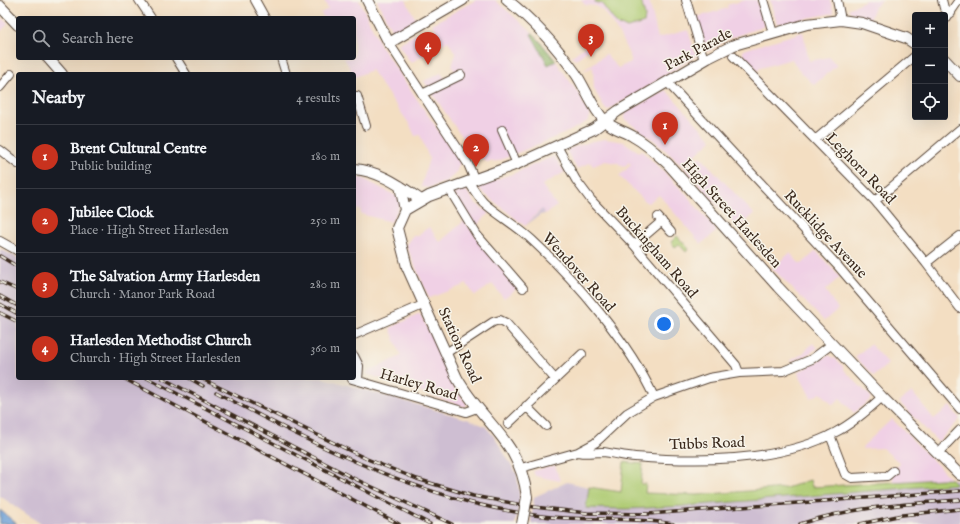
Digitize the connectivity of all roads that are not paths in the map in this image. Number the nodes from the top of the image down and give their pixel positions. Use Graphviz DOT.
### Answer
graph roads {
  1 [pos="139,0"];
  2 [pos="255,0"];
  3 [pos="367,0"];
  4 [pos="463,0"];
  5 [pos="507,0"];
  6 [pos="686,0"];
  7 [pos="763,0"];
  8 [pos="837,0"];
  9 [pos="942,0"];
  10 [pos="959,0"];
  11 [pos="0,6"];
  12 [pos="953,10"];
  13 [pos="150,16"];
  14 [pos="264,16"];
  15 [pos="948,16"];
  16 [pos="841,20"];
  17 [pos="16,23"];
  18 [pos="773,33"];
  19 [pos="910,37"];
  20 [pos="389,43"];
  21 [pos="733,56"];
  22 [pos="912,59"];
  23 [pos="50,60"];
  24 [pos="177,60"];
  25 [pos="282,60"];
  26 [pos="704,60"];
  27 [pos="948,63"];
  28 [pos="60,72"];
  29 [pos="185,72"];
  30 [pos="285,72"];
  31 [pos="11,74"];
  32 [pos="461,75"];
  33 [pos="960,76"];
  34 [pos="667,82"];
  35 [pos="0,87"];
  36 [pos="422,94"];
  37 [pos="356,96"];
  38 [pos="605,122"];
  39 [pos="366,126"];
  40 [pos="960,129"];
  41 [pos="502,130"];
  42 [pos="815,140"];
  43 [pos="557,146"];
  44 [pos="0,150"];
  45 [pos="16,162"];
  46 [pos="517,164"];
  47 [pos="356,169"];
  48 [pos="471,180"];
  49 [pos="400,186"];
  50 [pos="449,188"];
  51 [pos="421,200"];
  52 [pos="875,201"];
  53 [pos="405,210"];
  54 [pos="671,232"];
  55 [pos="960,236"];
  56 [pos="0,241"];
  57 [pos="634,245"];
  58 [pos="16,250"];
  59 [pos="926,263"];
  60 [pos="523,288"];
  61 [pos="425,304"];
  62 [pos="960,308"];
  63 [pos="356,334"];
  64 [pos="832,344"];
  65 [pos="446,353"];
  66 [pos="582,354"];
  67 [pos="356,360"];
  68 [pos="739,374"];
  69 [pos="356,376"];
  70 [pos="555,379"];
  71 [pos="355,380"];
  72 [pos="654,397"];
  73 [pos="882,398"];
  74 [pos="526,406"];
  75 [pos="477,408"];
  76 [pos="960,410"];
  77 [pos="508,424"];
  78 [pos="546,426"];
  79 [pos="960,430"];
  80 [pos="830,435"];
  81 [pos="578,452"];
  82 [pos="938,453"];
  83 [pos="521,468"];
  84 [pos="893,471"];
  85 [pos="960,475"];
  86 [pos="522,524"];
  1 -- 13 [label="street"];
  2 -- 14 [label="street"];
  3 -- 20 [label="main road"];
  4 -- 20 [label="main road"];
  5 -- 38 [label="main road"];
  6 -- 26 [label="street"];
  7 -- 18 [label="street"];
  8 -- 16 [label="street"];
  9 -- 12 [label="street"];
  10 -- 12 [label="street"];
  11 -- 17 [label="main road"];
  12 -- 15 [label="street"];
  16 -- 18 [label="main road, Park Parade"];
  16 -- 19 [label="main road, Park Parade"];
  18 -- 26 [label="main road, Park Parade"];
  20 -- 36 [label="street"];
  21 -- 42 [label="street, Leghorn Road"];
  22 -- 42 [label="street"];
  23 -- 28 [label="main road"];
  24 -- 29 [label="street"];
  25 -- 30 [label="street"];
  26 -- 34 [label="main road, Park Parade"];
  27 -- 33 [label="main road"];
  31 -- 35 [label="street"];
  32 -- 36 [label="street"];
  34 -- 38 [label="main road, Park Parade"];
  34 -- 76 [label="street, Rucklidge Avenue"];
  36 -- 48 [label="street"];
  37 -- 39 [label="street"];
  38 -- 43 [label="main road"];
  38 -- 64 [label="main road, High Street Harlesden"];
  40 -- 52 [label="street"];
  41 -- 46 [label="street"];
  42 -- 52 [label="street, Leghorn Road"];
  43 -- 46 [label="main road"];
  43 -- 57 [label="street, Buckingham Road"];
  44 -- 45 [label="street"];
  46 -- 48 [label="main road"];
  47 -- 49 [label="main road"];
  48 -- 50 [label="main road"];
  48 -- 72 [label="street, Wendover Road"];
  49 -- 51 [label="main road"];
  49 -- 53 [label="main road"];
  50 -- 51 [label="main road"];
  50 -- 60 [label="street"];
  51 -- 53 [label="main road"];
  52 -- 59 [label="street, Leghorn Road"];
  53 -- 61 [label="main road, Station Road"];
  54 -- 57 [label="street"];
  55 -- 59 [label="street"];
  56 -- 58 [label="street"];
  57 -- 68 [label="street, Buckingham Road"];
  59 -- 62 [label="street, Leghorn Road"];
  61 -- 63 [label="street"];
  61 -- 65 [label="main road, Station Road"];
  64 -- 68 [label="street"];
  64 -- 73 [label="main road, High Street Harlesden"];
  65 -- 70 [label="street"];
  65 -- 75 [label="main road, Station Road"];
  66 -- 70 [label="street"];
  67 -- 69 [label="street, Harley Road"];
  68 -- 72 [label="street"];
  70 -- 74 [label="street"];
  71 -- 75 [label="street, Harley Road"];
  72 -- 81 [label="street"];
  73 -- 80 [label="street, Tubbs Road"];
  73 -- 82 [label="main road, High Street Harlesden"];
  74 -- 77 [label="street"];
  74 -- 78 [label="street"];
  75 -- 83 [label="main road, Station Road"];
  79 -- 82 [label="street"];
  80 -- 81 [label="street, Tubbs Road"];
  80 -- 84 [label="street"];
  81 -- 83 [label="street, Tubbs Road"];
  82 -- 85 [label="main road, High Street Harlesden"];
  83 -- 86 [label="main road, Station Road, bridge"];
}
